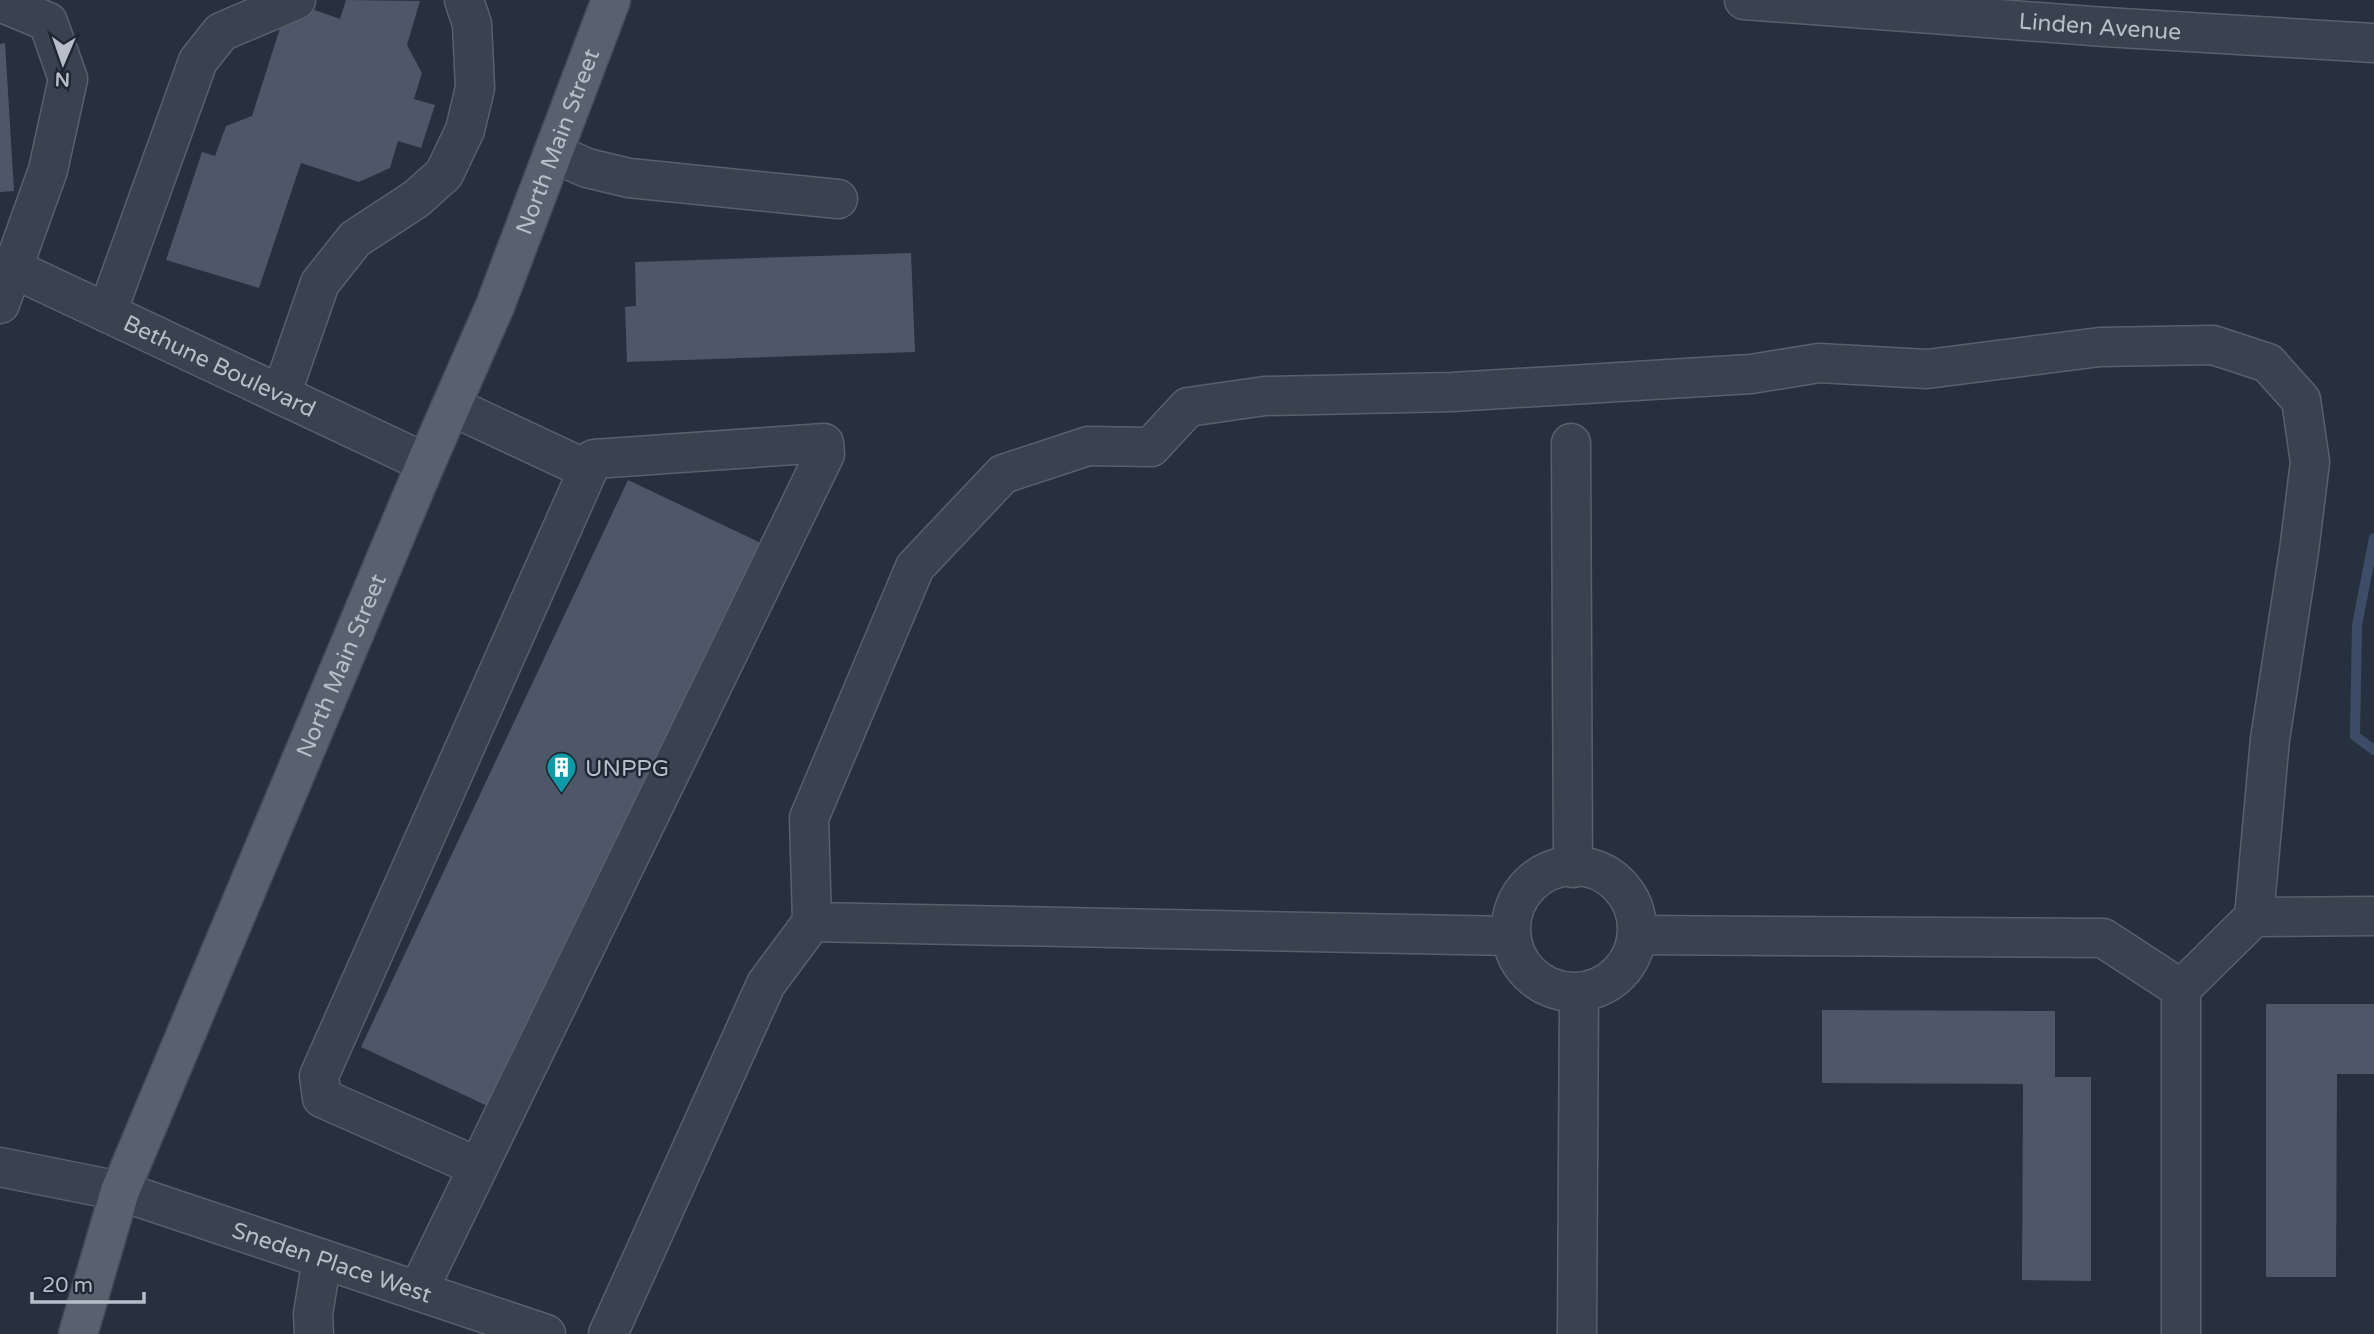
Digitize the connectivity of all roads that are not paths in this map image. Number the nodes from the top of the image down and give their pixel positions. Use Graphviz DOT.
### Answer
graph roads {
  1 [pos="296,0"];
  2 [pos="464,0"];
  3 [pos="611,0"];
  4 [pos="1744,0"];
  5 [pos="0,2"];
  6 [pos="2106,13"];
  7 [pos="2374,43"];
  8 [pos="553,153"];
  9 [pos="838,199"];
  10 [pos="6,267"];
  11 [pos="0,304"];
  12 [pos="107,313"];
  13 [pos="281,395"];
  14 [pos="451,406"];
  15 [pos="1571,443"];
  16 [pos="426,463"];
  17 [pos="588,470"];
  18 [pos="1573,868"];
  19 [pos="2374,916"];
  20 [pos="2254,917"];
  21 [pos="811,922"];
  22 [pos="1637,935"];
  23 [pos="1511,936"];
  24 [pos="2181,989"];
  25 [pos="1579,992"];
  26 [pos="0,1167"];
  27 [pos="478,1167"];
  28 [pos="120,1191"];
  29 [pos="322,1259"];
  30 [pos="418,1291"];
  31 [pos="503,1327"];
  32 [pos="78,1334"];
  33 [pos="314,1334"];
  34 [pos="546,1334"];
  35 [pos="608,1334"];
  36 [pos="1577,1334"];
  37 [pos="2181,1334"];
  1 -- 12 [label="street"];
  2 -- 13 [label="street"];
  3 -- 8 [label="main road, North Main Street"];
  4 -- 6 [label="street, Linden Avenue"];
  5 -- 10 [label="street"];
  6 -- 7 [label="street, Linden Avenue"];
  8 -- 9 [label="street"];
  8 -- 14 [label="main road, North Main Street"];
  10 -- 11 [label="street"];
  10 -- 12 [label="street, Bethune Boulevard"];
  12 -- 13 [label="street, Bethune Boulevard"];
  13 -- 16 [label="street, Bethune Boulevard"];
  14 -- 16 [label="main road, North Main Street"];
  14 -- 17 [label="street"];
  15 -- 18 [label="street"];
  16 -- 28 [label="main road, North Main Street"];
  17 -- 27 [label="street"];
  17 -- 27 [label="street"];
  18 -- 22 [label="street"];
  18 -- 23 [label="street"];
  19 -- 20 [label="street"];
  20 -- 21 [label="street"];
  20 -- 24 [label="street"];
  21 -- 23 [label="street"];
  21 -- 35 [label="street"];
  22 -- 24 [label="street"];
  22 -- 25 [label="street"];
  23 -- 25 [label="street"];
  24 -- 37 [label="street"];
  25 -- 36 [label="street"];
  26 -- 28 [label="street"];
  27 -- 30 [label="street"];
  28 -- 29 [label="street, Sneden Place West"];
  28 -- 32 [label="main road, North Main Street"];
  29 -- 30 [label="street, Sneden Place West"];
  29 -- 33 [label="street"];
  30 -- 31 [label="street, Sneden Place West"];
  31 -- 34 [label="street, Sneden Place West"];
}
